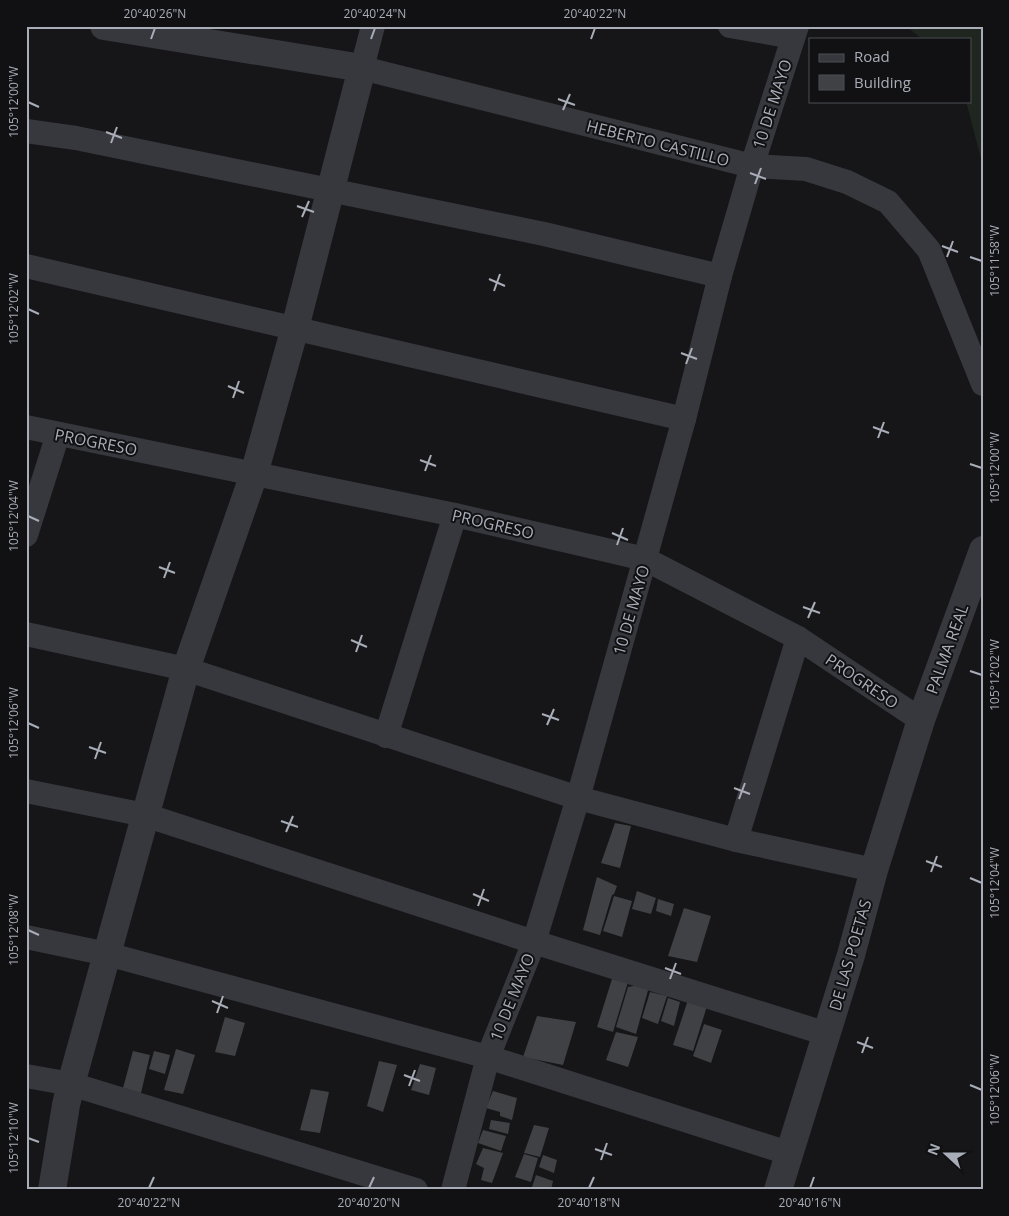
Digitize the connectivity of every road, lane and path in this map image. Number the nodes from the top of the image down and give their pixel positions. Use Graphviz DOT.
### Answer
graph roads {
  1 [pos="104,26"];
  2 [pos="372,26"];
  3 [pos="730,26"];
  4 [pos="795,32"];
  5 [pos="362,68"];
  6 [pos="26,131"];
  7 [pos="752,166"];
  8 [pos="331,191"];
  9 [pos="26,266"];
  10 [pos="720,276"];
  11 [pos="295,328"];
  12 [pos="983,384"];
  13 [pos="684,419"];
  14 [pos="26,427"];
  15 [pos="58,434"];
  16 [pos="254,474"];
  17 [pos="455,515"];
  18 [pos="26,535"];
  19 [pos="983,550"];
  20 [pos="645,559"];
  21 [pos="26,634"];
  22 [pos="798,638"];
  23 [pos="186,669"];
  24 [pos="921,720"];
  25 [pos="386,736"];
  26 [pos="26,791"];
  27 [pos="578,798"];
  28 [pos="145,815"];
  29 [pos="736,840"];
  30 [pos="874,870"];
  31 [pos="26,937"];
  32 [pos="534,942"];
  33 [pos="107,954"];
  34 [pos="827,1034"];
  35 [pos="488,1057"];
  36 [pos="26,1076"];
  37 [pos="71,1084"];
  38 [pos="788,1153"];
  39 [pos="52,1190"];
  40 [pos="416,1190"];
  41 [pos="453,1190"];
  42 [pos="778,1190"];
  1 -- 5 [label="street, HEBERTO CASTILLO"];
  2 -- 5 [label="street"];
  3 -- 4 [label="street"];
  4 -- 7 [label="street, 10 DE MAYO"];
  5 -- 7 [label="street, HEBERTO CASTILLO"];
  5 -- 8 [label="street"];
  6 -- 8 [label="street"];
  7 -- 10 [label="street, 10 DE MAYO"];
  7 -- 12 [label="street, HEBERTO CASTILLO"];
  8 -- 10 [label="street"];
  8 -- 11 [label="street"];
  9 -- 11 [label="street"];
  10 -- 13 [label="street, 10 DE MAYO"];
  11 -- 13 [label="street"];
  11 -- 16 [label="street"];
  13 -- 20 [label="street, 10 DE MAYO"];
  14 -- 15 [label="street, PROGRESO"];
  15 -- 16 [label="street, PROGRESO"];
  15 -- 18 [label="street"];
  16 -- 17 [label="street, PROGRESO"];
  16 -- 23 [label="street"];
  17 -- 20 [label="street, PROGRESO"];
  17 -- 25 [label="street"];
  19 -- 24 [label="street, PALMA REAL"];
  20 -- 22 [label="street, PROGRESO"];
  20 -- 27 [label="street, 10 DE MAYO"];
  21 -- 23 [label="street"];
  22 -- 24 [label="street, PROGRESO"];
  22 -- 29 [label="street"];
  23 -- 25 [label="street"];
  23 -- 28 [label="street"];
  24 -- 30 [label="street, DE LAS POETAS"];
  25 -- 27 [label="street"];
  26 -- 28 [label="street"];
  27 -- 29 [label="street"];
  27 -- 32 [label="street, 10 DE MAYO"];
  28 -- 32 [label="street"];
  28 -- 33 [label="street"];
  29 -- 30 [label="street"];
  30 -- 34 [label="street, DE LAS POETAS"];
  31 -- 33 [label="street"];
  32 -- 34 [label="street"];
  32 -- 35 [label="street, 10 DE MAYO"];
  33 -- 35 [label="street"];
  33 -- 37 [label="street"];
  34 -- 38 [label="street, DE LAS POETAS"];
  35 -- 38 [label="street"];
  35 -- 41 [label="street, 10 DE MAYO"];
  36 -- 37 [label="street"];
  37 -- 39 [label="street"];
  37 -- 40 [label="street"];
  38 -- 42 [label="street, DE LAS POETAS"];
}
